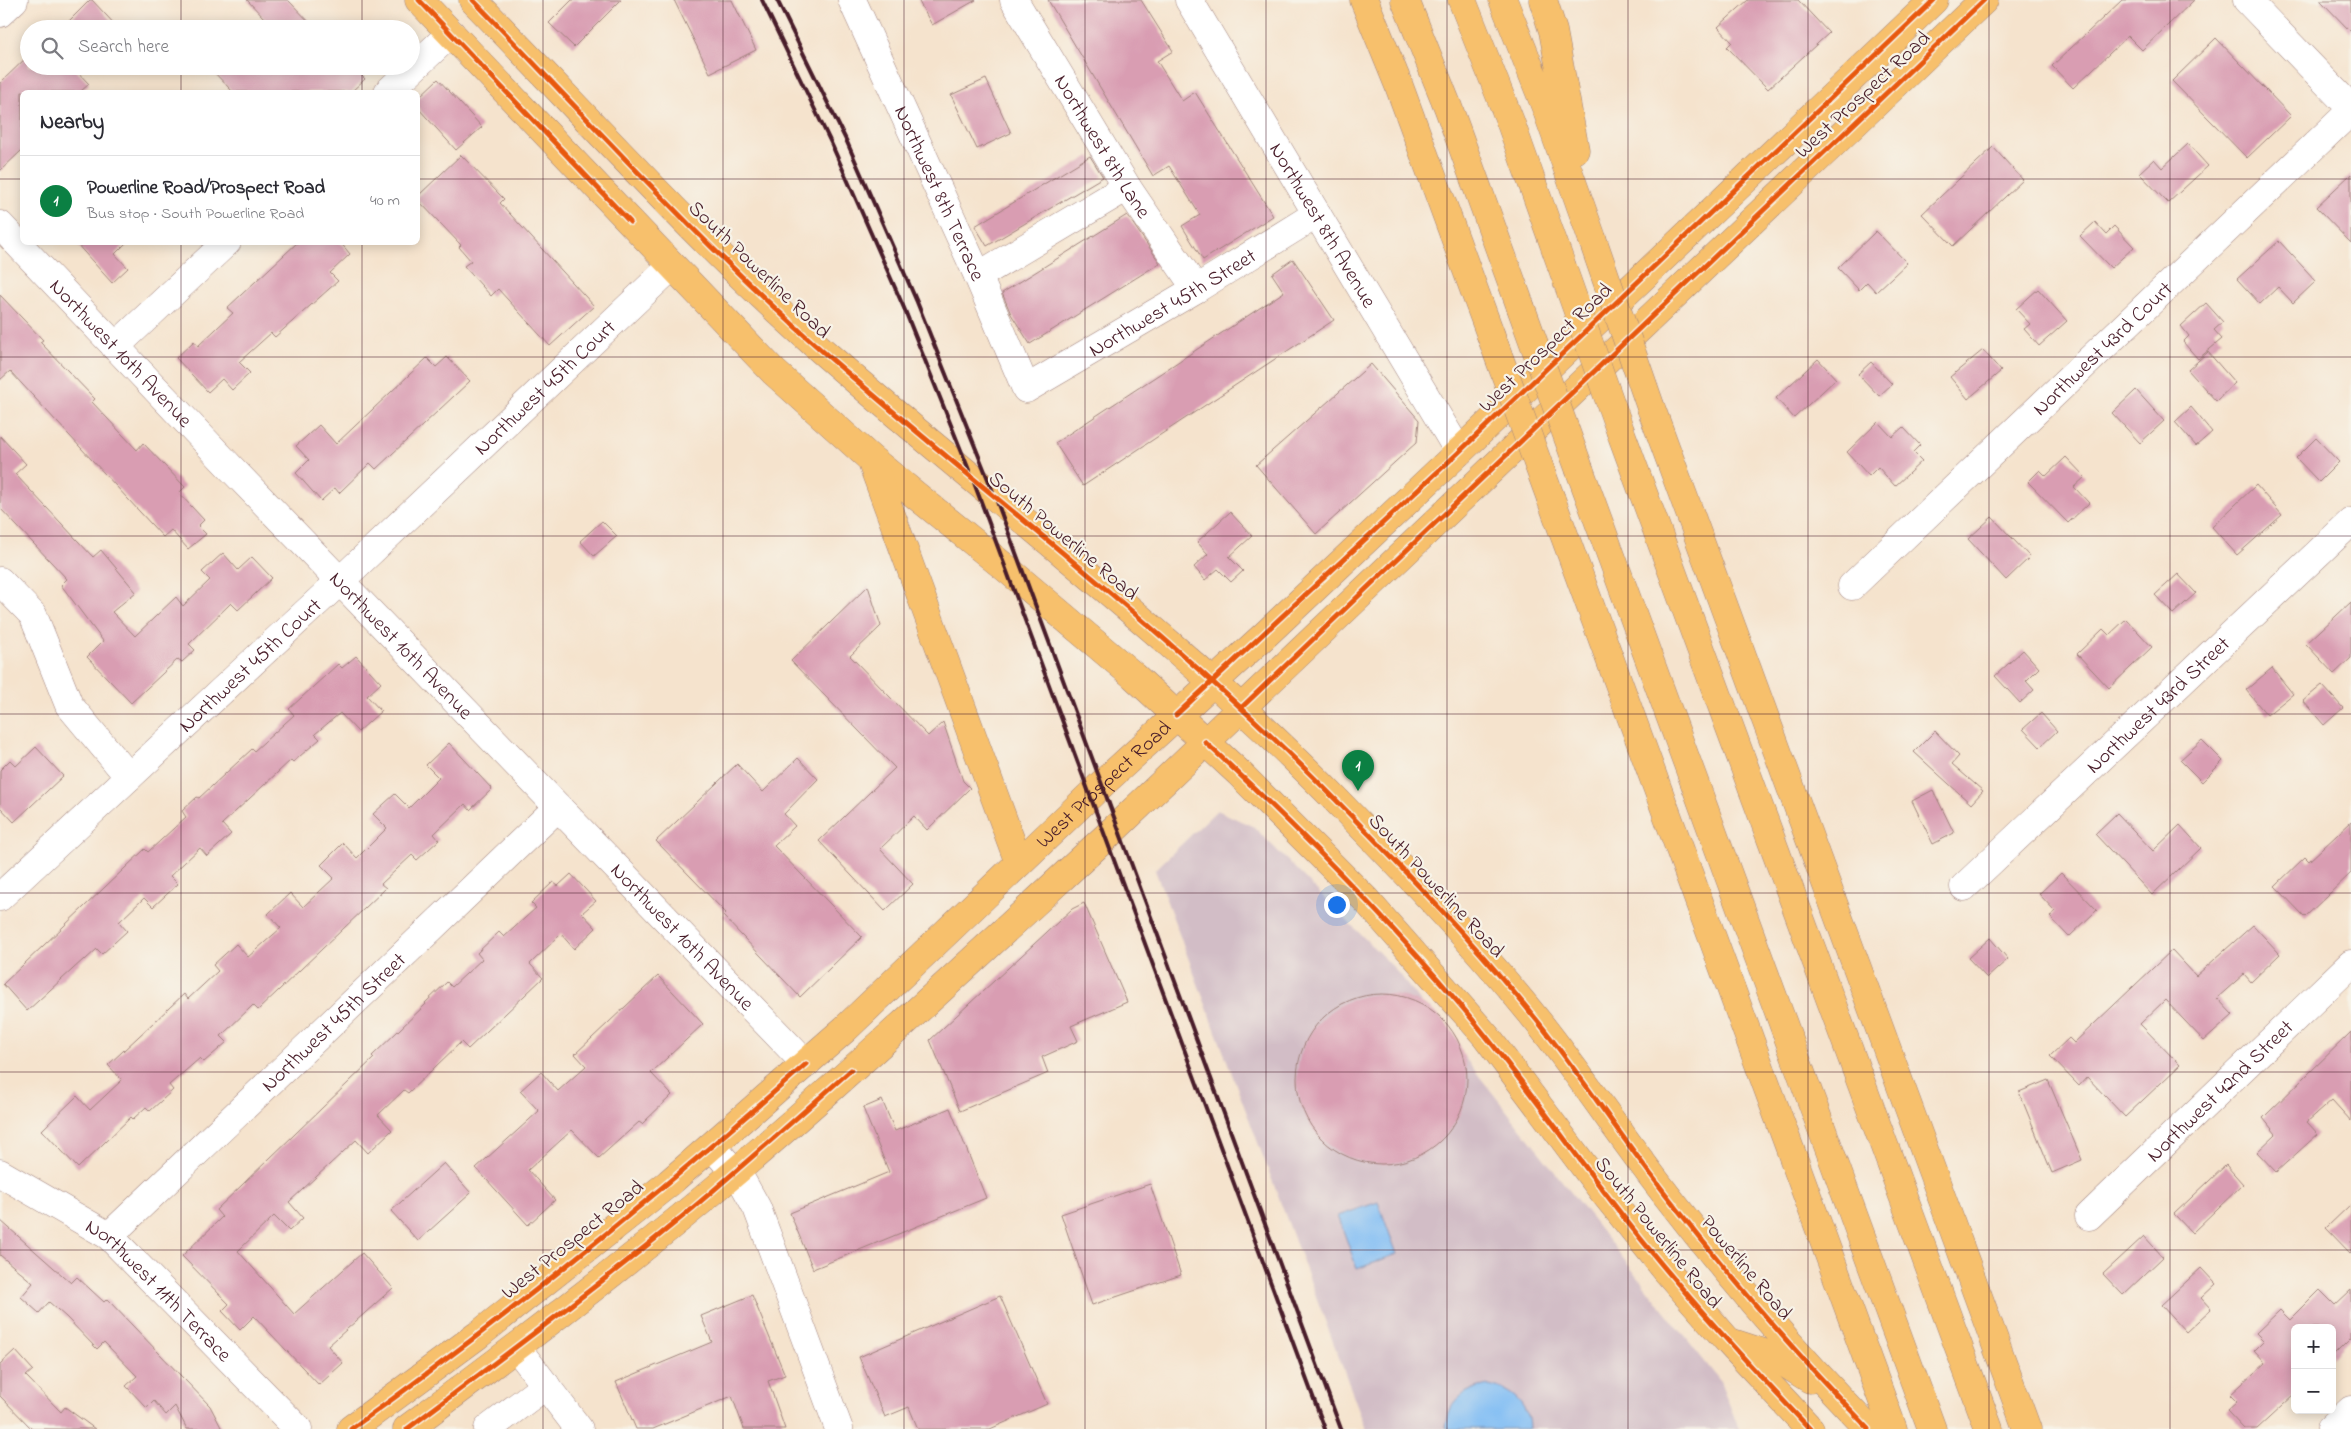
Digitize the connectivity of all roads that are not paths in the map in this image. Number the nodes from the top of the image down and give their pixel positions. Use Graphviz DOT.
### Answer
graph roads {
  1 [pos="14,0"];
  2 [pos="419,0"];
  3 [pos="436,0"];
  4 [pos="852,0"];
  5 [pos="1014,0"];
  6 [pos="1189,0"];
  7 [pos="1364,0"];
  8 [pos="1405,0"];
  9 [pos="1462,0"];
  10 [pos="1503,0"];
  11 [pos="1543,0"];
  12 [pos="1934,0"];
  13 [pos="1984,0"];
  14 [pos="2247,0"];
  15 [pos="477,4"];
  16 [pos="0,13"];
  17 [pos="451,33"];
  18 [pos="513,42"];
  19 [pos="420,62"];
  20 [pos="406,75"];
  21 [pos="390,90"];
  22 [pos="2351,110"];
  23 [pos="1127,187"];
  24 [pos="1317,214"];
  25 [pos="0,225"];
  26 [pos="1592,238"];
  27 [pos="224,245"];
  28 [pos="672,266"];
  29 [pos="978,276"];
  30 [pos="1196,289"];
  31 [pos="115,347"];
  32 [pos="1026,389"];
  33 [pos="1460,452"];
  34 [pos="870,459"];
  35 [pos="2351,522"];
  36 [pos="341,580"];
  37 [pos="0,581"];
  38 [pos="1852,586"];
  39 [pos="1212,683"];
  40 [pos="1241,708"];
  41 [pos="1176,715"];
  42 [pos="1205,742"];
  43 [pos="129,777"];
  44 [pos="558,807"];
  45 [pos="1020,863"];
  46 [pos="1964,887"];
  47 [pos="0,897"];
  48 [pos="2351,964"];
  49 [pos="806,1064"];
  50 [pos="1609,1118"];
  51 [pos="712,1146"];
  52 [pos="735,1172"];
  53 [pos="0,1173"];
  54 [pos="2088,1216"];
  55 [pos="110,1236"];
  56 [pos="1728,1341"];
  57 [pos="517,1348"];
  58 [pos="546,1385"];
  59 [pos="1842,1401"];
  60 [pos="2351,1410"];
  61 [pos="298,1429"];
  62 [pos="351,1429"];
  63 [pos="407,1429"];
  64 [pos="488,1429"];
  65 [pos="579,1429"];
  66 [pos="839,1429"];
  67 [pos="1810,1429"];
  68 [pos="1869,1429"];
  69 [pos="1893,1429"];
  70 [pos="1932,1429"];
  71 [pos="1989,1429"];
  72 [pos="2027,1429"];
  73 [pos="2330,1429"];
  1 -- 16 [label="street"];
  2 -- 17 [label="main road, South Powerline Road"];
  3 -- 15 [label="main road"];
  4 -- 29 [label="street, Northwest 8th Terrace"];
  5 -- 23 [label="street, Northwest 8th Lane"];
  6 -- 24 [label="street, Northwest 8th Avenue"];
  7 -- 69 [label="main road, bridge"];
  8 -- 70 [label="main road, bridge"];
  9 -- 71 [label="main road, bridge"];
  10 -- 26 [label="main road"];
  11 -- 26 [label="main road"];
  12 -- 33 [label="main road, West Prospect Road"];
  13 -- 40 [label="main road, West Prospect Road"];
  14 -- 22 [label="street"];
  15 -- 18 [label="main road, South Powerline Road"];
  17 -- 18 [label="main road"];
  17 -- 19 [label="street"];
  17 -- 28 [label="main road, South Powerline Road"];
  18 -- 39 [label="main road, South Powerline Road"];
  20 -- 21 [label="street"];
  22 -- 38 [label="street, Northwest 43rd Court"];
  23 -- 29 [label="street"];
  23 -- 30 [label="street, Northwest 8th Lane"];
  24 -- 30 [label="street, Northwest 45th Street"];
  24 -- 33 [label="street, Northwest 8th Avenue"];
  25 -- 31 [label="street, Northwest 10th Avenue"];
  26 -- 72 [label="main road, bridge"];
  27 -- 31 [label="street"];
  28 -- 34 [label="main road, South Powerline Road"];
  28 -- 36 [label="street, Northwest 45th Court"];
  29 -- 32 [label="street, Northwest 8th Terrace"];
  30 -- 32 [label="street, Northwest 45th Street"];
  31 -- 36 [label="street, Northwest 10th Avenue"];
  33 -- 39 [label="main road, West Prospect Road"];
  34 -- 41 [label="main road, South Powerline Road"];
  34 -- 45 [label="main road"];
  35 -- 46 [label="street, Northwest 43rd Street"];
  36 -- 43 [label="street, Northwest 45th Court"];
  36 -- 44 [label="street, Northwest 10th Avenue"];
  37 -- 43 [label="street"];
  39 -- 40 [label="main road, South Powerline Road"];
  39 -- 41 [label="main road, West Prospect Road"];
  40 -- 42 [label="main road, West Prospect Road"];
  40 -- 50 [label="main road, South Powerline Road"];
  41 -- 42 [label="main road, South Powerline Road"];
  41 -- 45 [label="main road, West Prospect Road"];
  42 -- 52 [label="main road, West Prospect Road"];
  42 -- 56 [label="main road, South Powerline Road"];
  43 -- 47 [label="street, Northwest 45th Court"];
  44 -- 49 [label="street, Northwest 10th Avenue"];
  44 -- 55 [label="street, Northwest 45th Street"];
  45 -- 49 [label="main road, West Prospect Road"];
  48 -- 54 [label="street, Northwest 42nd Street"];
  49 -- 51 [label="main road, West Prospect Road"];
  50 -- 59 [label="main road, Powerline Road"];
  51 -- 52 [label="street"];
  51 -- 62 [label="main road, West Prospect Road"];
  52 -- 57 [label="main road, West Prospect Road"];
  52 -- 66 [label="street"];
  53 -- 55 [label="street, Northwest 11th Terrace"];
  55 -- 61 [label="street, Northwest 11th Terrace"];
  56 -- 59 [label="main road"];
  56 -- 67 [label="main road, South Powerline Road"];
  57 -- 58 [label="street"];
  57 -- 63 [label="main road, West Prospect Road"];
  58 -- 64 [label="street"];
  58 -- 65 [label="street"];
  59 -- 68 [label="main road, Powerline Road"];
  60 -- 73 [label="street"];
}
